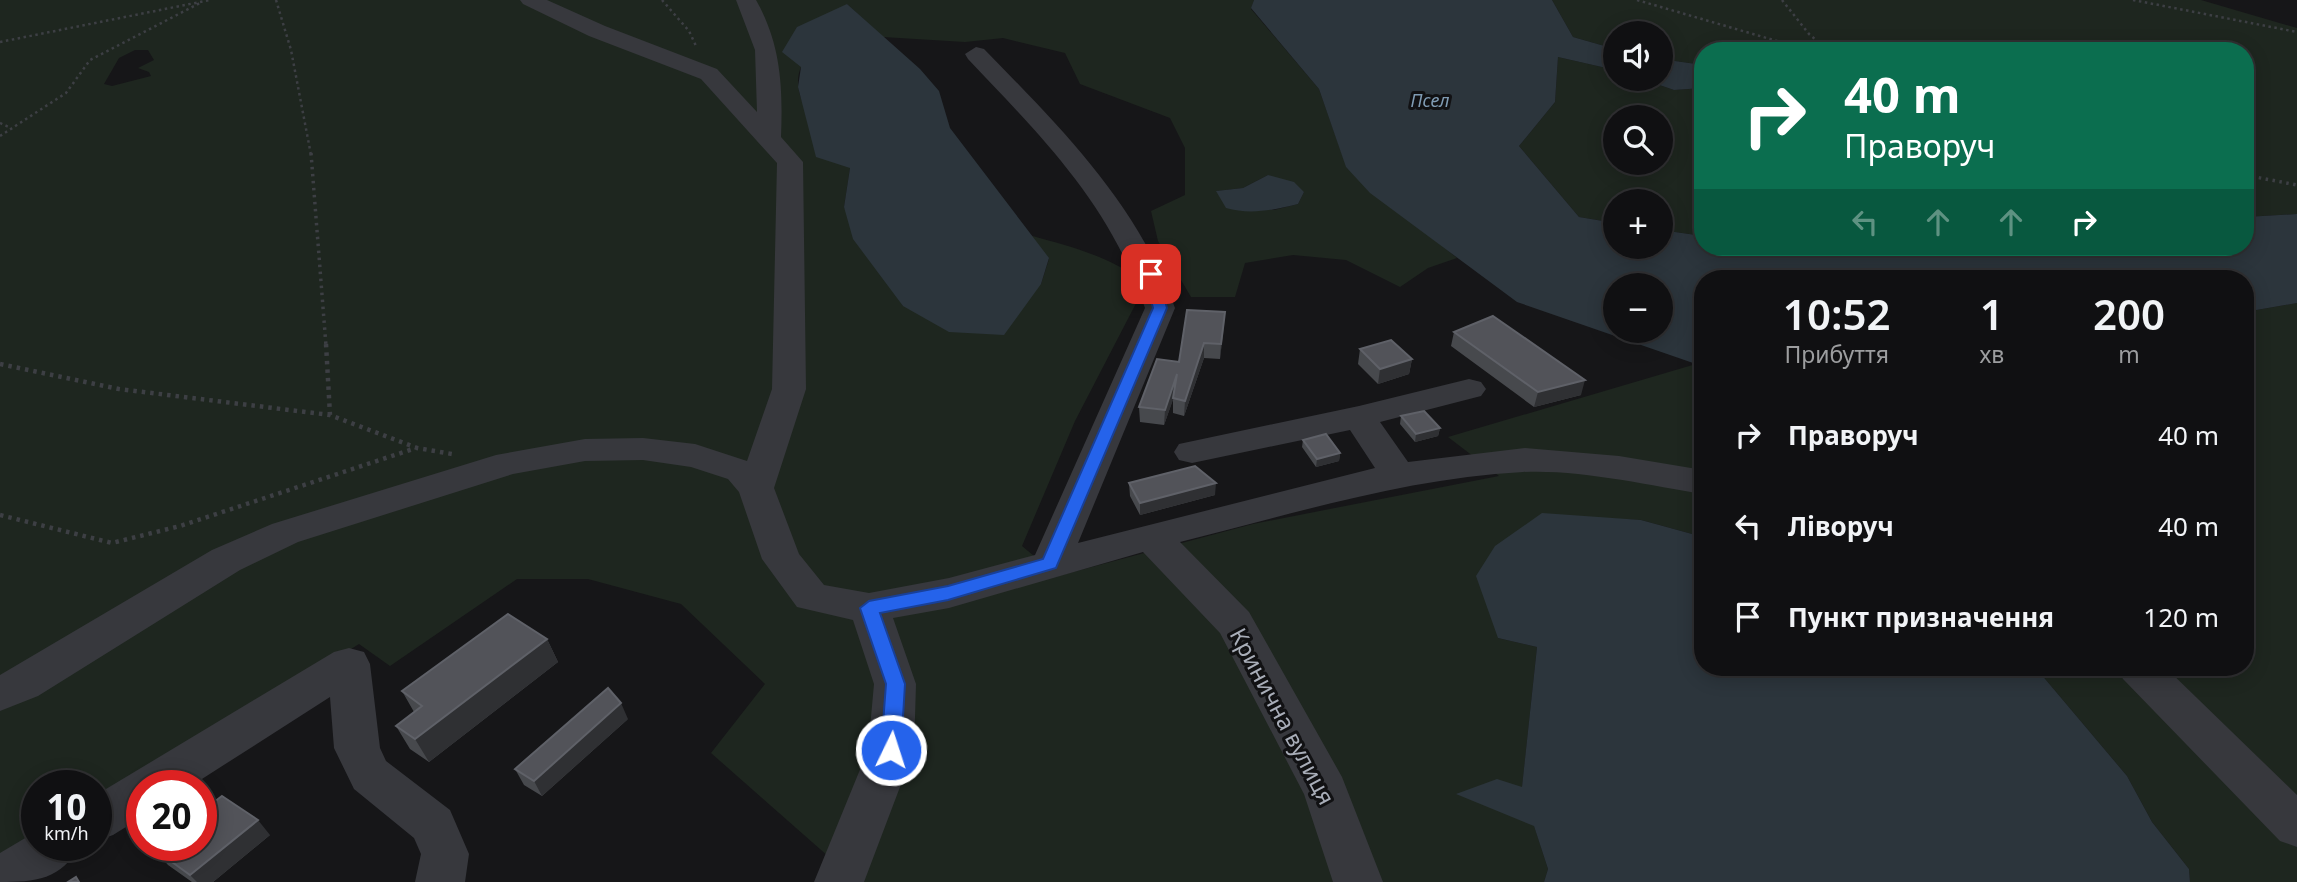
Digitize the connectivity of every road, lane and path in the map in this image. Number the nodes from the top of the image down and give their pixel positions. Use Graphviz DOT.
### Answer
graph roads {
  1 [pos="210,0"];
  2 [pos="276,0"];
  3 [pos="530,0"];
  4 [pos="662,0"];
  5 [pos="746,0"];
  6 [pos="1637,0"];
  7 [pos="1782,0"];
  8 [pos="2133,0"];
  9 [pos="200,3"];
  10 [pos="2297,32"];
  11 [pos="0,42"];
  12 [pos="1780,42"];
  13 [pos="1818,42"];
  14 [pos="976,54"];
  15 [pos="709,74"];
  16 [pos="0,122"];
  17 [pos="12,128"];
  18 [pos="0,136"];
  19 [pos="768,138"];
  20 [pos="2254,177"];
  21 [pos="2297,185"];
  22 [pos="0,364"];
  23 [pos="1469,389"];
  24 [pos="330,415"];
  25 [pos="1359,417"];
  26 [pos="416,448"];
  27 [pos="1192,452"];
  28 [pos="456,454"];
  29 [pos="1398,475"];
  30 [pos="1694,480"];
  31 [pos="756,488"];
  32 [pos="0,515"];
  33 [pos="1151,536"];
  34 [pos="1050,564"];
  35 [pos="869,608"];
  36 [pos="2147,676"];
  37 [pos="0,694"];
  38 [pos="178,770"];
  39 [pos="2297,826"];
  40 [pos="29,861"];
  41 [pos="0,879"];
  42 [pos="440,882"];
  43 [pos="839,882"];
  44 [pos="1358,882"];
  1 -- 9 [label="path"];
  2 -- 24 [label="path"];
  3 -- 15 [label="street"];
  4 -- 15 [label="path"];
  5 -- 19 [label="street"];
  6 -- 12 [label="path"];
  7 -- 13 [label="path"];
  8 -- 10 [label="path"];
  9 -- 11 [label="path"];
  9 -- 17 [label="path"];
  14 -- 34 [label="street"];
  15 -- 19 [label="street"];
  16 -- 17 [label="path"];
  17 -- 18 [label="path"];
  19 -- 31 [label="street"];
  20 -- 21 [label="path"];
  22 -- 24 [label="path"];
  23 -- 25 [label="street"];
  24 -- 26 [label="path"];
  25 -- 27 [label="street"];
  25 -- 29 [label="street"];
  26 -- 28 [label="path"];
  26 -- 32 [label="path"];
  29 -- 30 [label="street"];
  29 -- 33 [label="street"];
  31 -- 35 [label="street"];
  31 -- 37 [label="street"];
  33 -- 34 [label="street"];
  33 -- 44 [label="street, Кринична вулиця"];
  34 -- 35 [label="street"];
  35 -- 43 [label="street"];
  36 -- 39 [label="street"];
  38 -- 42 [label="street"];
  40 -- 41 [label="street"];
}
